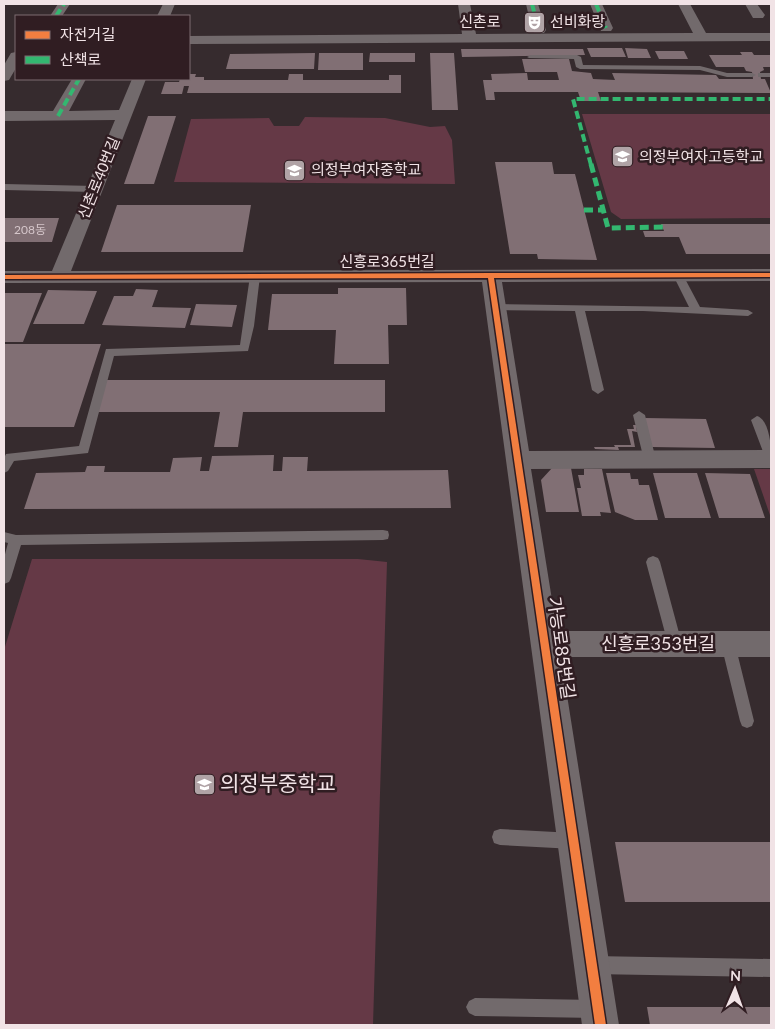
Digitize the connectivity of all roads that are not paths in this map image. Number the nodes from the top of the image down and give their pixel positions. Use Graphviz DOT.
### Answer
graph roads {
  1 [pos="64,4"];
  2 [pos="464,4"];
  3 [pos="532,4"];
  4 [pos="596,4"];
  5 [pos="684,4"];
  6 [pos="751,4"];
  7 [pos="57,15"];
  8 [pos="758,15"];
  9 [pos="606,28"];
  10 [pos="540,30"];
  11 [pos="771,37"];
  12 [pos="702,38"];
  13 [pos="470,39"];
  14 [pos="190,40"];
  15 [pos="531,57"];
  16 [pos="15,58"];
  17 [pos="752,75"];
  18 [pos="761,75"];
  19 [pos="771,75"];
  20 [pos="4,77"];
  21 [pos="78,80"];
  22 [pos="140,80"];
  23 [pos="125,115"];
  24 [pos="4,116"];
  25 [pos="58,116"];
  26 [pos="4,187"];
  27 [pos="95,189"];
  28 [pos="771,274"];
  29 [pos="678,275"];
  30 [pos="255,276"];
  31 [pos="491,276"];
  32 [pos="4,277"];
  33 [pos="59,277"];
  34 [pos="496,307"];
  35 [pos="580,307"];
  36 [pos="696,310"];
  37 [pos="748,313"];
  38 [pos="598,390"];
  39 [pos="638,414"];
  40 [pos="757,420"];
  41 [pos="771,458"];
  42 [pos="518,460"];
  43 [pos="650,460"];
  44 [pos="4,468"];
  45 [pos="383,535"];
  46 [pos="10,538"];
  47 [pos="653,562"];
  48 [pos="4,578"];
  49 [pos="545,644"];
  50 [pos="675,644"];
  51 [pos="728,644"];
  52 [pos="771,644"];
  53 [pos="747,721"];
  54 [pos="500,837"];
  55 [pos="574,841"];
  56 [pos="592,965"];
  57 [pos="771,968"];
  58 [pos="475,1007"];
  59 [pos="600,1017"];
  1 -- 7 [label="street"];
  2 -- 13 [label="street"];
  3 -- 10 [label="street"];
  4 -- 9 [label="street"];
  5 -- 12 [label="street"];
  6 -- 8 [label="street"];
  11 -- 12 [label="street, 신촌로"];
  12 -- 13 [label="street, 신촌로"];
  13 -- 14 [label="street, 신촌로"];
  15 -- 17 [label="lane"];
  16 -- 20 [label="street"];
  18 -- 19 [label="lane"];
  21 -- 25 [label="street"];
  22 -- 23 [label="street, 신촌로40번길"];
  23 -- 25 [label="street"];
  23 -- 27 [label="street, 신촌로40번길"];
  24 -- 25 [label="street"];
  26 -- 27 [label="lane"];
  27 -- 33 [label="street, 신촌로40번길"];
  28 -- 29 [label="street, 신흥로365번길"];
  29 -- 31 [label="street, 신흥로365번길"];
  29 -- 36 [label="lane"];
  30 -- 31 [label="street, 신흥로365번길"];
  30 -- 33 [label="street, 신흥로365번길"];
  30 -- 44 [label="lane"];
  31 -- 34 [label="street, 가능로85번길"];
  32 -- 33 [label="street, 신흥로365번길"];
  34 -- 35 [label="lane"];
  34 -- 42 [label="street, 가능로85번길"];
  35 -- 36 [label="lane"];
  35 -- 38 [label="lane"];
  36 -- 37 [label="lane"];
  39 -- 43 [label="lane"];
  40 -- 41 [label="lane"];
  41 -- 43 [label="street"];
  42 -- 43 [label="street"];
  42 -- 49 [label="street, 가능로85번길"];
  45 -- 46 [label="lane"];
  46 -- 48 [label="lane"];
  47 -- 50 [label="lane"];
  49 -- 50 [label="street, 신흥로353번길"];
  49 -- 55 [label="street, 가능로85번길"];
  50 -- 51 [label="street, 신흥로353번길"];
  51 -- 52 [label="street, 신흥로353번길"];
  51 -- 53 [label="lane"];
  54 -- 55 [label="lane"];
  55 -- 56 [label="street, 가능로85번길"];
  56 -- 57 [label="lane"];
  56 -- 59 [label="street, 가능로85번길"];
  58 -- 59 [label="lane"];
}
